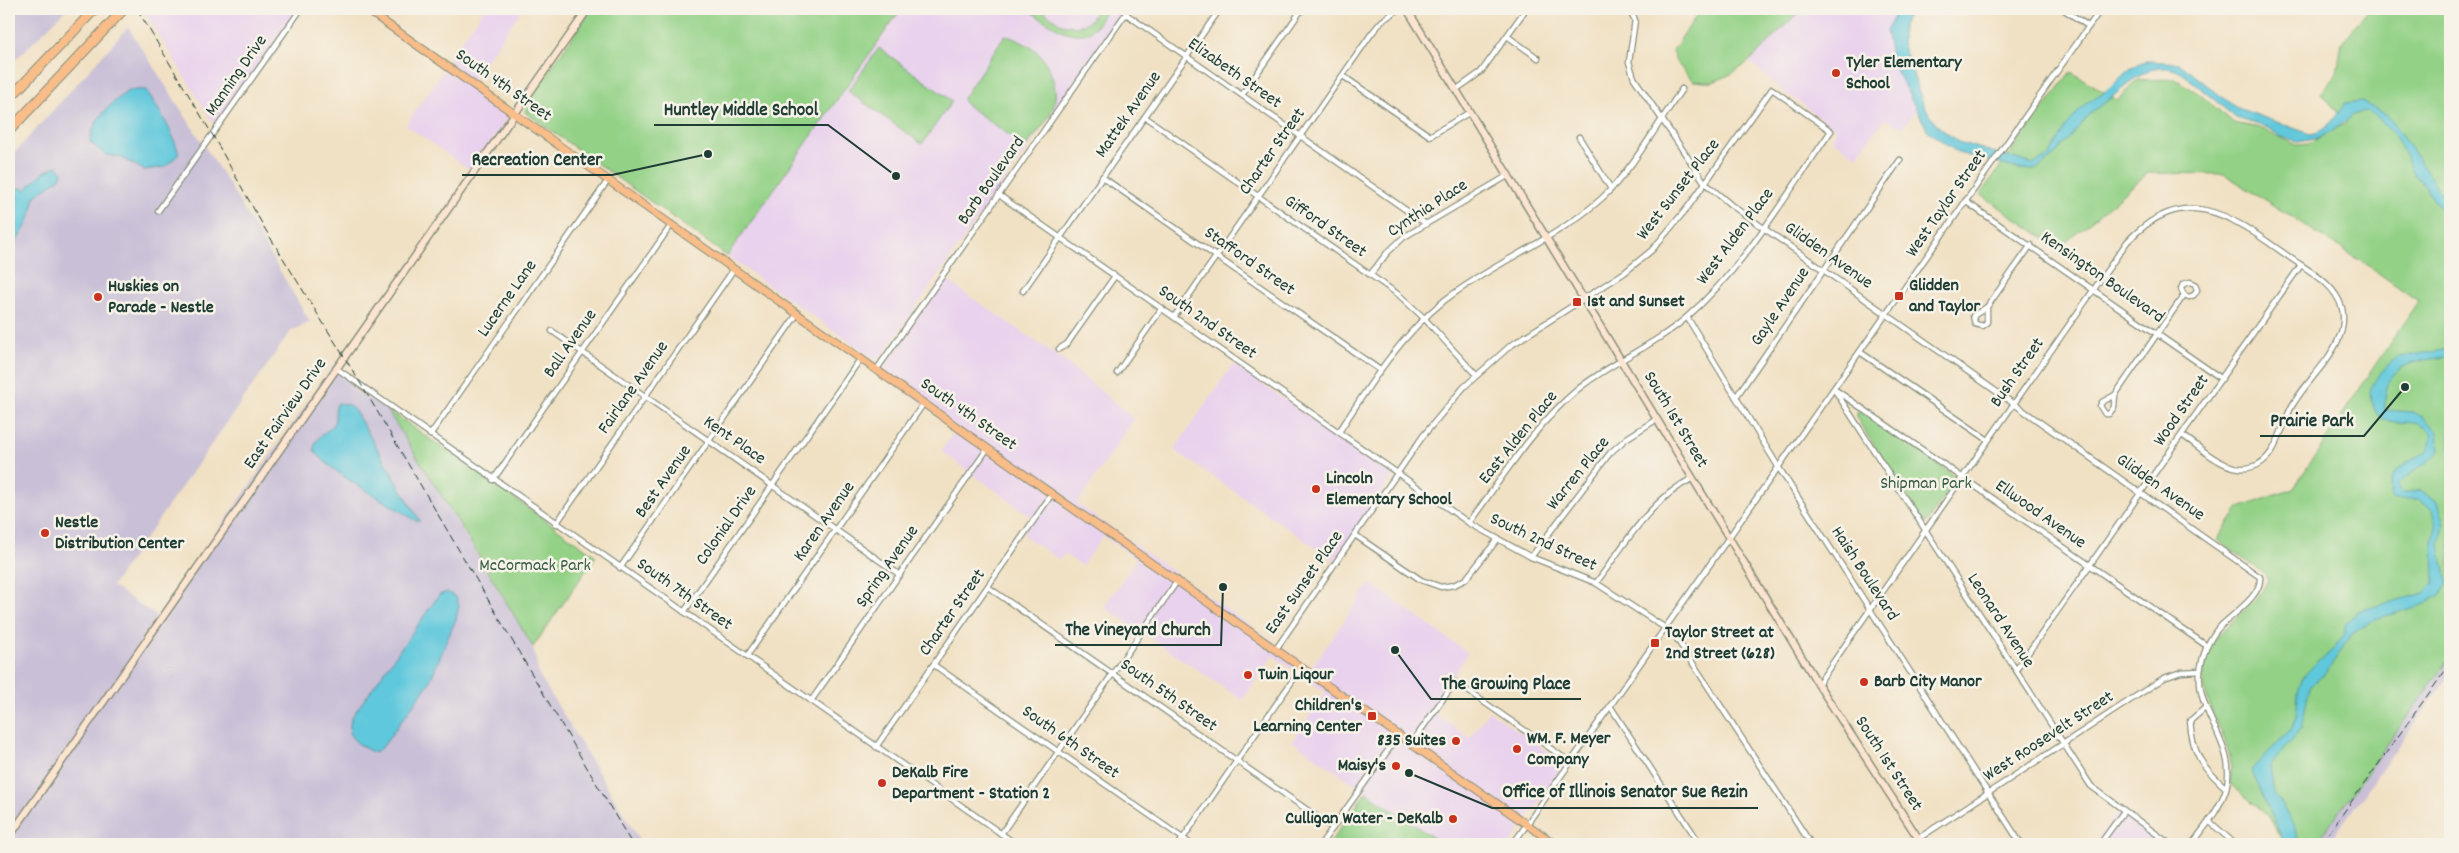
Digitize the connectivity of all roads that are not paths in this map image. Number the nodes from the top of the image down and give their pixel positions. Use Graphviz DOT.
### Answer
graph roads {
  1 [pos="95,9"];
  2 [pos="124,9"];
  3 [pos="300,9"];
  4 [pos="366,9"];
  5 [pos="588,9"];
  6 [pos="1129,9"];
  7 [pos="1220,9"];
  8 [pos="1302,9"];
  9 [pos="1399,9"];
  10 [pos="1407,9"];
  11 [pos="1526,9"];
  12 [pos="1629,9"];
  13 [pos="2064,9"];
  14 [pos="2101,9"];
  15 [pos="1126,14"];
  16 [pos="2088,26"];
  17 [pos="1507,36"];
  18 [pos="1187,57"];
  19 [pos="1538,58"];
  20 [pos="1343,76"];
  21 [pos="1457,89"];
  22 [pos="1682,89"];
  23 [pos="1242,95"];
  24 [pos="9,99"];
  25 [pos="1470,112"];
  26 [pos="514,113"];
  27 [pos="1145,117"];
  28 [pos="1661,121"];
  29 [pos="9,131"];
  30 [pos="1831,131"];
  31 [pos="1300,137"];
  32 [pos="1579,137"];
  33 [pos="1900,160"];
  34 [pos="1509,175"];
  35 [pos="1102,176"];
  36 [pos="609,179"];
  37 [pos="1705,183"];
  38 [pos="1611,189"];
  39 [pos="1000,195"];
  40 [pos="1258,197"];
  41 [pos="1965,201"];
  42 [pos="158,211"];
  43 [pos="672,224"];
  44 [pos="1426,224"];
  45 [pos="1763,228"];
  46 [pos="1547,236"];
  47 [pos="1060,237"];
  48 [pos="2031,245"];
  49 [pos="1216,257"];
  50 [pos="2301,265"];
  51 [pos="734,268"];
  52 [pos="1824,269"];
  53 [pos="1370,275"];
  54 [pos="1115,276"];
  55 [pos="2094,289"];
  56 [pos="1023,291"];
  57 [pos="2184,296"];
  58 [pos="1584,298"];
  59 [pos="1987,307"];
  60 [pos="1162,308"];
  61 [pos="798,313"];
  62 [pos="1887,315"];
  63 [pos="1174,316"];
  64 [pos="1687,317"];
  65 [pos="1424,318"];
  66 [pos="552,331"];
  67 [pos="2158,333"];
  68 [pos="1059,348"];
  69 [pos="582,352"];
  70 [pos="1860,352"];
  71 [pos="861,358"];
  72 [pos="1621,360"];
  73 [pos="336,368"];
  74 [pos="877,369"];
  75 [pos="1380,370"];
  76 [pos="1117,373"];
  77 [pos="1476,375"];
  78 [pos="2222,379"];
  79 [pos="1834,389"];
  80 [pos="2115,395"];
  81 [pos="646,396"];
  82 [pos="1736,397"];
  83 [pos="924,403"];
  84 [pos="2013,403"];
  85 [pos="1657,419"];
  86 [pos="1339,432"];
  87 [pos="430,435"];
  88 [pos="2182,435"];
  89 [pos="709,440"];
  90 [pos="1988,440"];
  91 [pos="988,448"];
  92 [pos="1779,468"];
  93 [pos="1398,472"];
  94 [pos="1962,477"];
  95 [pos="1692,478"];
  96 [pos="493,480"];
  97 [pos="772,485"];
  98 [pos="2142,493"];
  99 [pos="1052,494"];
  100 [pos="1469,523"];
  101 [pos="556,524"];
  102 [pos="836,530"];
  103 [pos="1925,531"];
  104 [pos="1355,535"];
  105 [pos="1729,539"];
  106 [pos="1497,540"];
  107 [pos="1531,557"];
  108 [pos="2090,566"];
  109 [pos="620,568"];
  110 [pos="900,575"];
  111 [pos="1178,580"];
  112 [pos="1596,583"];
  113 [pos="988,587"];
  114 [pos="1869,608"];
  115 [pos="684,612"];
  116 [pos="1665,628"];
  117 [pos="2207,646"];
  118 [pos="1276,649"];
  119 [pos="747,656"];
  120 [pos="934,665"];
  121 [pos="1302,667"];
  122 [pos="2016,670"];
  123 [pos="2200,671"];
  124 [pos="1113,674"];
  125 [pos="1818,684"];
  126 [pos="811,701"];
  127 [pos="1610,706"];
  128 [pos="2205,708"];
  129 [pos="1399,735"];
  130 [pos="1411,744"];
  131 [pos="2063,745"];
  132 [pos="876,747"];
  133 [pos="1059,752"];
  134 [pos="1237,761"];
  135 [pos="1570,762"];
  136 [pos="2226,788"];
  137 [pos="1989,794"];
  138 [pos="2124,811"];
  139 [pos="2209,821"];
  140 [pos="1527,824"];
  141 [pos="1333,828"];
  142 [pos="1001,834"];
  143 [pos="9,837"];
  144 [pos="1183,839"];
  145 [pos="1920,842"];
  146 [pos="1016,844"];
  147 [pos="1179,844"];
  148 [pos="1191,844"];
  149 [pos="1321,844"];
  150 [pos="1513,844"];
  151 [pos="1555,844"];
  152 [pos="1700,844"];
  153 [pos="1811,844"];
  154 [pos="1910,844"];
  155 [pos="2022,844"];
  156 [pos="2100,844"];
  157 [pos="2170,844"];
  158 [pos="2192,844"];
  159 [pos="2235,844"];
  1 -- 24 [label="highway"];
  2 -- 29 [label="highway"];
  3 -- 42 [label="street, Manning Drive"];
  4 -- 26 [label="main road, South 4th Street"];
  5 -- 26 [label="street, East Fairview Drive"];
  6 -- 15 [label="street, Barb Boulevard"];
  7 -- 18 [label="street, Mattek Avenue"];
  8 -- 23 [label="street"];
  9 -- 20 [label="street, Charter Street"];
  10 -- 21 [label="street, South 1st Street"];
  11 -- 17 [label="street"];
  12 -- 28 [label="street, Glidden Avenue"];
  13 -- 16 [label="street"];
  14 -- 16 [label="street, West Taylor Street"];
  15 -- 18 [label="street, Elizabeth Street"];
  15 -- 39 [label="street, Barb Boulevard"];
  16 -- 41 [label="street, West Taylor Street"];
  17 -- 19 [label="street"];
  17 -- 21 [label="street"];
  18 -- 23 [label="street, Elizabeth Street"];
  18 -- 27 [label="street, Mattek Avenue"];
  20 -- 25 [label="street"];
  20 -- 31 [label="street, Charter Street"];
  21 -- 25 [label="street, South 1st Street"];
  22 -- 28 [label="street"];
  23 -- 31 [label="street, Elizabeth Street"];
  25 -- 34 [label="street, South 1st Street"];
  26 -- 36 [label="main road, South 4th Street"];
  26 -- 73 [label="street, East Fairview Drive"];
  27 -- 35 [label="street, Mattek Avenue"];
  27 -- 40 [label="street, Gifford Street"];
  28 -- 37 [label="street, Glidden Avenue"];
  28 -- 38 [label="street"];
  30 -- 37 [label="street, West Sunset Place"];
  30 -- 45 [label="street, West Alden Place"];
  31 -- 40 [label="street, Charter Street"];
  31 -- 44 [label="street, Elizabeth Street"];
  32 -- 38 [label="street"];
  33 -- 52 [label="street, Gayle Avenue"];
  34 -- 44 [label="street, Cynthia Place"];
  34 -- 46 [label="street, South 1st Street"];
  35 -- 47 [label="street, Mattek Avenue"];
  35 -- 49 [label="street, Stafford Street"];
  36 -- 43 [label="main road, South 4th Street"];
  36 -- 87 [label="street, Lucerne Lane"];
  37 -- 45 [label="street, Glidden Avenue"];
  37 -- 58 [label="street, West Sunset Place"];
  38 -- 46 [label="street"];
  39 -- 47 [label="street, South 2nd Street"];
  39 -- 74 [label="street, Barb Boulevard"];
  40 -- 49 [label="street, Charter Street"];
  40 -- 53 [label="street, Gifford Street"];
  41 -- 48 [label="street, Kensington Boulevard"];
  41 -- 62 [label="street, West Taylor Street"];
  43 -- 51 [label="main road, South 4th Street"];
  43 -- 69 [label="street, Ball Avenue"];
  44 -- 53 [label="street, Cynthia Place"];
  45 -- 52 [label="street, Glidden Avenue"];
  45 -- 64 [label="street, West Alden Place"];
  46 -- 58 [label="street, South 1st Street"];
  46 -- 65 [label="street"];
  47 -- 54 [label="street, South 2nd Street"];
  47 -- 56 [label="street, Mattek Avenue"];
  48 -- 55 [label="street, Kensington Boulevard"];
  48 -- 59 [label="street"];
  49 -- 63 [label="street, Charter Street"];
  49 -- 75 [label="street, Stafford Street"];
  50 -- 55 [label="street, Bush Street"];
  50 -- 78 [label="street, Wood Street"];
  50 -- 88 [label="street, Bush Street"];
  51 -- 61 [label="main road, South 4th Street"];
  51 -- 81 [label="street, Fairlane Avenue"];
  52 -- 62 [label="street, Glidden Avenue"];
  52 -- 82 [label="street, Gayle Avenue"];
  53 -- 65 [label="street, Gifford Street"];
  54 -- 60 [label="street, South 2nd Street"];
  54 -- 68 [label="street"];
  55 -- 67 [label="street, Kensington Boulevard"];
  55 -- 84 [label="street, Bush Street"];
  57 -- 67 [label="street"];
  58 -- 72 [label="street, South 1st Street"];
  58 -- 77 [label="street, East Sunset Place"];
  60 -- 63 [label="street, South 2nd Street"];
  60 -- 76 [label="street"];
  61 -- 71 [label="main road, South 4th Street"];
  61 -- 89 [label="street, Best Avenue"];
  62 -- 70 [label="street, West Taylor Street"];
  62 -- 84 [label="street, Glidden Avenue"];
  63 -- 86 [label="street, South 2nd Street"];
  64 -- 72 [label="street, West Alden Place"];
  64 -- 82 [label="street, Haish Boulevard"];
  65 -- 75 [label="street"];
  65 -- 77 [label="street, Gifford Street"];
  66 -- 69 [label="street, Kent Place"];
  67 -- 78 [label="street, Kensington Boulevard"];
  67 -- 80 [label="street"];
  69 -- 81 [label="street, Kent Place"];
  69 -- 96 [label="street, Ball Avenue"];
  70 -- 79 [label="street, West Taylor Street"];
  70 -- 90 [label="street"];
  71 -- 74 [label="main road, South 4th Street"];
  71 -- 97 [label="street, Colonial Drive"];
  72 -- 85 [label="street, South 1st Street"];
  72 -- 100 [label="street, East Alden Place"];
  73 -- 87 [label="street, South 7th Street"];
  73 -- 143 [label="street, East Fairview Drive"];
  74 -- 83 [label="main road, South 4th Street"];
  75 -- 86 [label="street"];
  77 -- 93 [label="street, East Sunset Place"];
  78 -- 88 [label="street, Wood Street"];
  79 -- 92 [label="street, West Taylor Street"];
  79 -- 94 [label="street, Ellwood Avenue"];
  79 -- 103 [label="street, Leonard Avenue"];
  80 -- 80 [label="street"];
  81 -- 89 [label="street, Kent Place"];
  81 -- 101 [label="street, Fairlane Avenue"];
  82 -- 92 [label="street, Haish Boulevard"];
  83 -- 91 [label="main road, South 4th Street"];
  83 -- 102 [label="street, Karen Avenue"];
  84 -- 90 [label="street, Bush Street"];
  84 -- 98 [label="street, Glidden Avenue"];
  85 -- 95 [label="street, South 1st Street"];
  85 -- 107 [label="street, Warren Place"];
  86 -- 93 [label="street, South 2nd Street"];
  87 -- 96 [label="street, South 7th Street"];
  88 -- 98 [label="street, Wood Street"];
  89 -- 97 [label="street, Kent Place"];
  89 -- 109 [label="street, Best Avenue"];
  90 -- 94 [label="street, Bush Street"];
  91 -- 99 [label="main road, South 4th Street"];
  91 -- 110 [label="street, Spring Avenue"];
  92 -- 105 [label="street, West Taylor Street"];
  92 -- 114 [label="street, Haish Boulevard"];
  93 -- 100 [label="street, South 2nd Street"];
  93 -- 104 [label="street, East Sunset Place"];
  94 -- 103 [label="street, Bush Street"];
  94 -- 108 [label="street, Ellwood Avenue"];
  95 -- 105 [label="street, South 1st Street"];
  95 -- 112 [label="street"];
  96 -- 101 [label="street, South 7th Street"];
  97 -- 102 [label="street, Kent Place"];
  97 -- 115 [label="street, Colonial Drive"];
  98 -- 108 [label="street, Wood Street"];
  98 -- 117 [label="street, Glidden Avenue"];
  99 -- 111 [label="main road, South 4th Street"];
  99 -- 113 [label="street, Charter Street"];
  100 -- 106 [label="street, South 2nd Street"];
  101 -- 109 [label="street, South 7th Street"];
  102 -- 110 [label="street, Kent Place"];
  102 -- 119 [label="street, Karen Avenue"];
  103 -- 114 [label="street, Bush Street"];
  103 -- 122 [label="street, Leonard Avenue"];
  104 -- 106 [label="street"];
  104 -- 118 [label="street, East Sunset Place"];
  105 -- 116 [label="street, West Taylor Street"];
  105 -- 125 [label="street, South 1st Street"];
  106 -- 107 [label="street, South 2nd Street"];
  107 -- 112 [label="street, South 2nd Street"];
  108 -- 117 [label="street, Ellwood Avenue"];
  108 -- 122 [label="street, Wood Street"];
  109 -- 115 [label="street, South 7th Street"];
  110 -- 126 [label="street, Spring Avenue"];
  111 -- 118 [label="main road, South 4th Street"];
  111 -- 124 [label="street"];
  112 -- 116 [label="street, South 2nd Street"];
  113 -- 120 [label="street, Charter Street"];
  113 -- 124 [label="street, South 5th Street"];
  114 -- 125 [label="street, Bush Street"];
  114 -- 137 [label="street, Haish Boulevard"];
  115 -- 119 [label="street, South 7th Street"];
  116 -- 127 [label="street, West Taylor Street"];
  116 -- 153 [label="street, South 2nd Street"];
  117 -- 123 [label="street"];
  118 -- 121 [label="main road, South 4th Street"];
  119 -- 126 [label="street, South 7th Street"];
  120 -- 132 [label="street, Charter Street"];
  120 -- 133 [label="street, South 6th Street"];
  121 -- 129 [label="main road, South 4th Street"];
  121 -- 134 [label="street"];
  122 -- 131 [label="street, Leonard Avenue"];
  123 -- 128 [label="street"];
  123 -- 131 [label="street, West Roosevelt Street"];
  124 -- 133 [label="street"];
  124 -- 134 [label="street, South 5th Street"];
  125 -- 145 [label="street, South 1st Street"];
  126 -- 132 [label="street, South 7th Street"];
  127 -- 135 [label="street, West Taylor Street"];
  127 -- 152 [label="street"];
  128 -- 136 [label="street"];
  128 -- 136 [label="street"];
  129 -- 130 [label="main road, South 4th Street"];
  129 -- 141 [label="street"];
  130 -- 135 [label="street"];
  130 -- 140 [label="main road, South 4th Street"];
  131 -- 137 [label="street, West Roosevelt Street"];
  131 -- 138 [label="street, Leonard Avenue"];
  132 -- 142 [label="street, South 7th Street"];
  133 -- 142 [label="street"];
  133 -- 144 [label="street, South 6th Street"];
  134 -- 141 [label="street, South 5th Street"];
  134 -- 144 [label="street"];
  135 -- 140 [label="street, West Taylor Street"];
  136 -- 139 [label="street"];
  137 -- 145 [label="street, West Roosevelt Street"];
  137 -- 155 [label="street, Haish Boulevard"];
  138 -- 156 [label="street"];
  138 -- 157 [label="street, Leonard Avenue"];
  139 -- 158 [label="street"];
  139 -- 159 [label="street"];
  140 -- 150 [label="street, West Taylor Street"];
  140 -- 151 [label="main road, South 4th Street"];
  141 -- 149 [label="street"];
  142 -- 146 [label="street, South 7th Street"];
  144 -- 147 [label="street"];
  144 -- 148 [label="street, South 6th Street"];
  145 -- 154 [label="street, West Roosevelt Street"];
}
